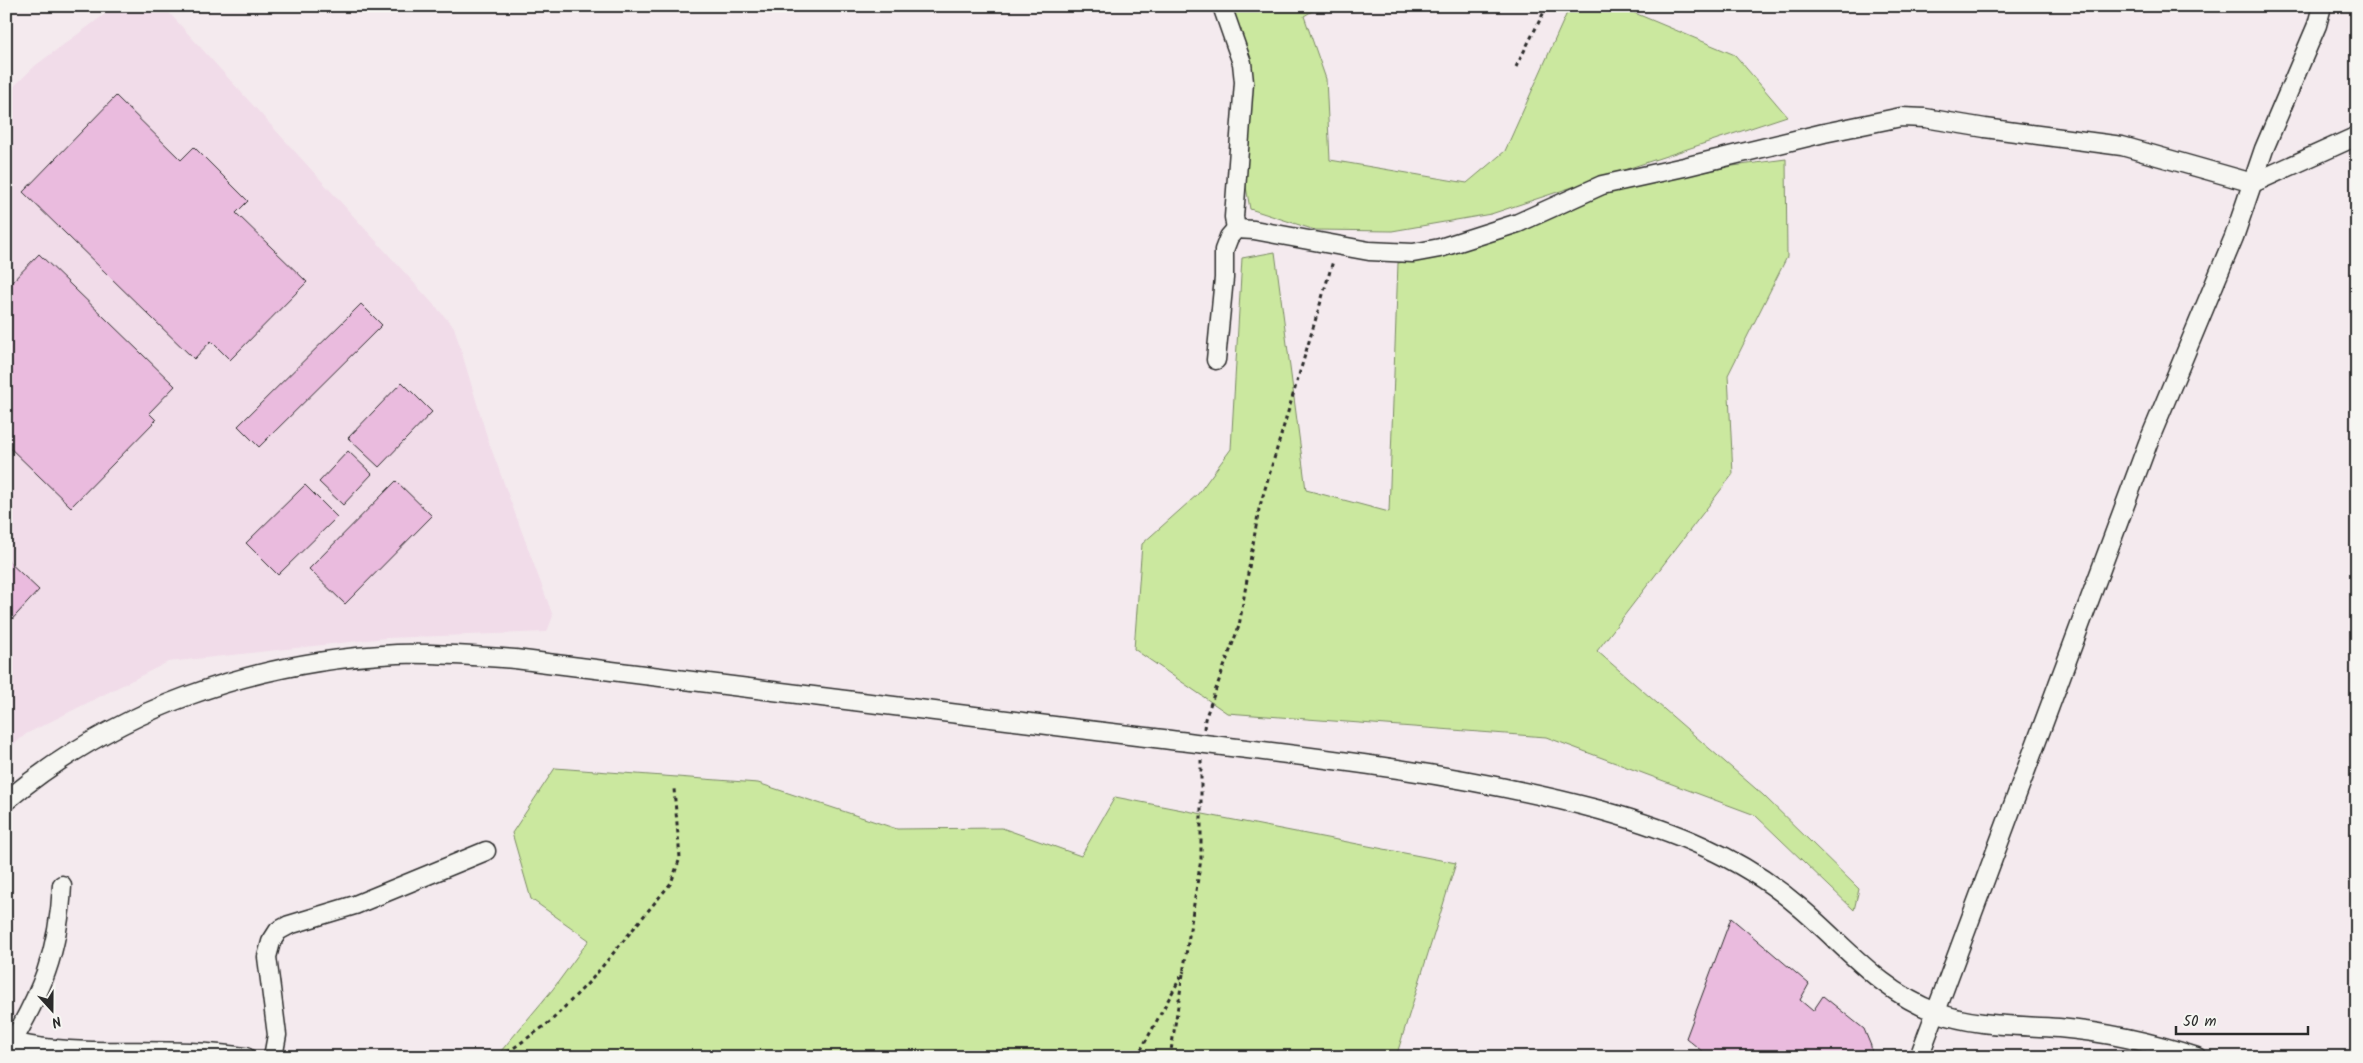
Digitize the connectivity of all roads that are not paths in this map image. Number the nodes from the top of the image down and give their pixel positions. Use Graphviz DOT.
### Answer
graph roads {
  1 [pos="1222,6"];
  2 [pos="2322,6"];
  3 [pos="2357,136"];
  4 [pos="2253,183"];
  5 [pos="1236,229"];
  6 [pos="1216,360"];
  7 [pos="6,801"];
  8 [pos="486,851"];
  9 [pos="62,885"];
  10 [pos="1936,1012"];
  11 [pos="9,1047"];
  12 [pos="246,1057"];
  13 [pos="273,1057"];
  14 [pos="1919,1057"];
  15 [pos="2197,1057"];
  1 -- 5 [label="street"];
  2 -- 4 [label="street"];
  3 -- 4 [label="street"];
  4 -- 5 [label="street"];
  4 -- 10 [label="street"];
  5 -- 6 [label="street"];
  7 -- 10 [label="street"];
  8 -- 13 [label="street"];
  9 -- 11 [label="street"];
  10 -- 14 [label="street"];
  10 -- 15 [label="street"];
  11 -- 12 [label="street"];
}
